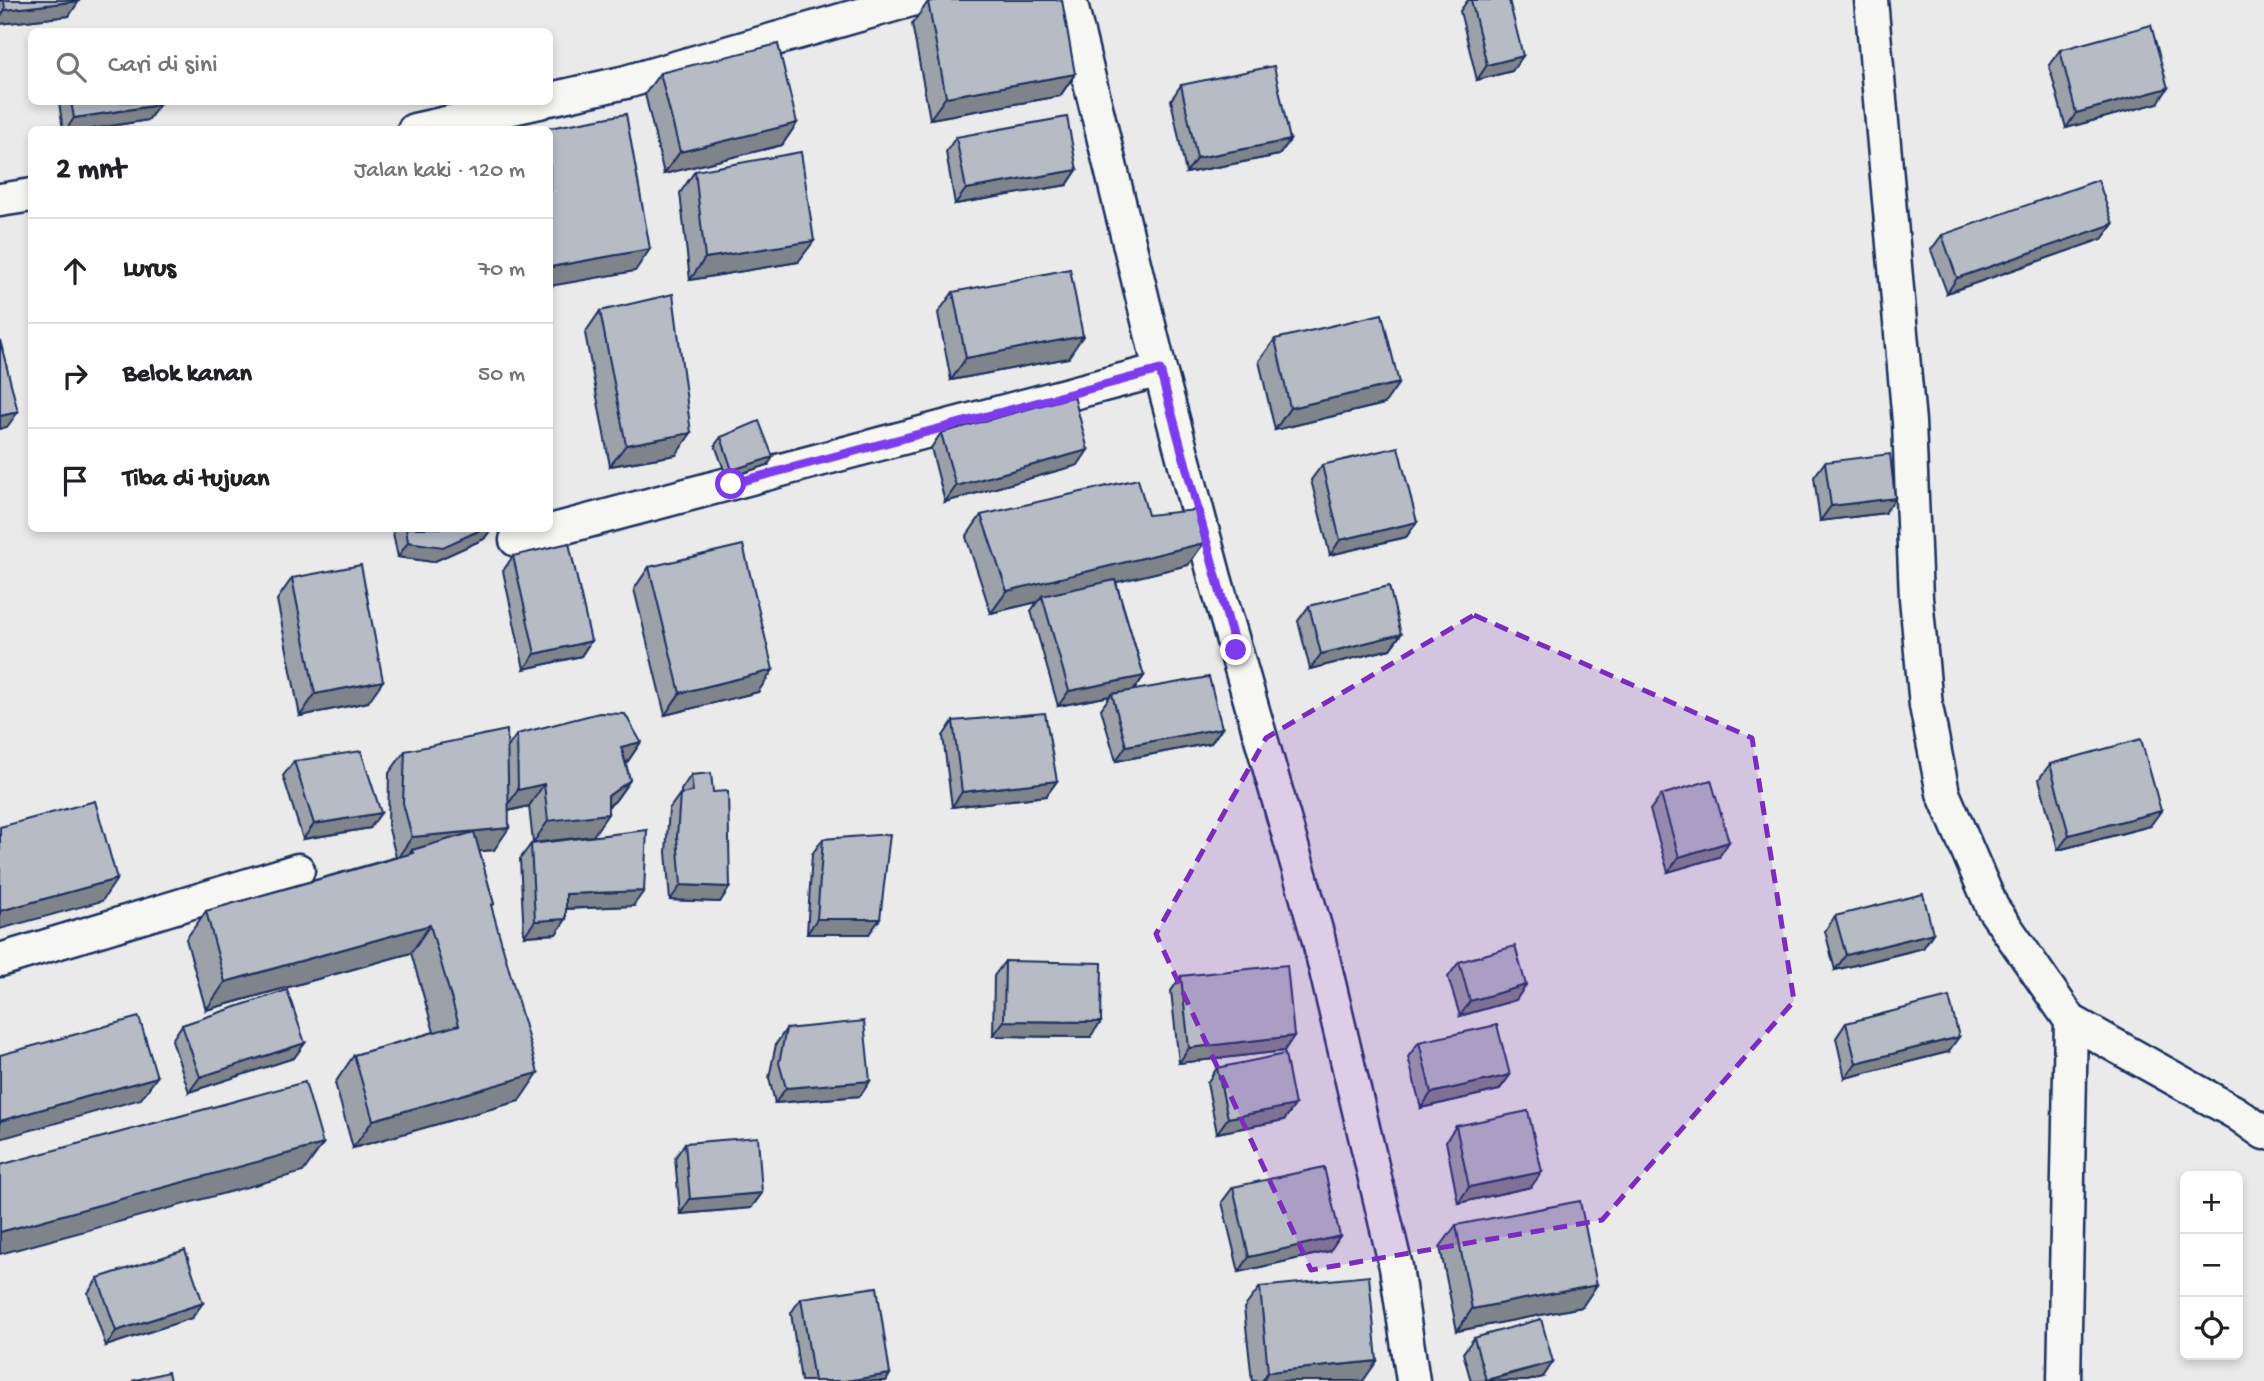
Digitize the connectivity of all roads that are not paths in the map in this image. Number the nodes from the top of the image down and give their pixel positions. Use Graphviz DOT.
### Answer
graph roads {
  1 [pos="911,0"];
  2 [pos="1070,0"];
  3 [pos="1871,0"];
  4 [pos="553,98"];
  5 [pos="526,105"];
  6 [pos="432,126"];
  7 [pos="28,196"];
  8 [pos="0,201"];
  9 [pos="1160,370"];
  10 [pos="553,530"];
  11 [pos="546,532"];
  12 [pos="516,540"];
  13 [pos="298,870"];
  14 [pos="0,960"];
  15 [pos="2071,1021"];
  16 [pos="2264,1133"];
  17 [pos="1413,1381"];
  18 [pos="2064,1381"];
  1 -- 4 [label="street"];
  2 -- 9 [label="street"];
  3 -- 15 [label="street"];
  5 -- 6 [label="street"];
  7 -- 8 [label="street"];
  9 -- 10 [label="street"];
  9 -- 17 [label="street"];
  11 -- 12 [label="street"];
  13 -- 14 [label="street"];
  15 -- 16 [label="street"];
  15 -- 18 [label="street"];
}
